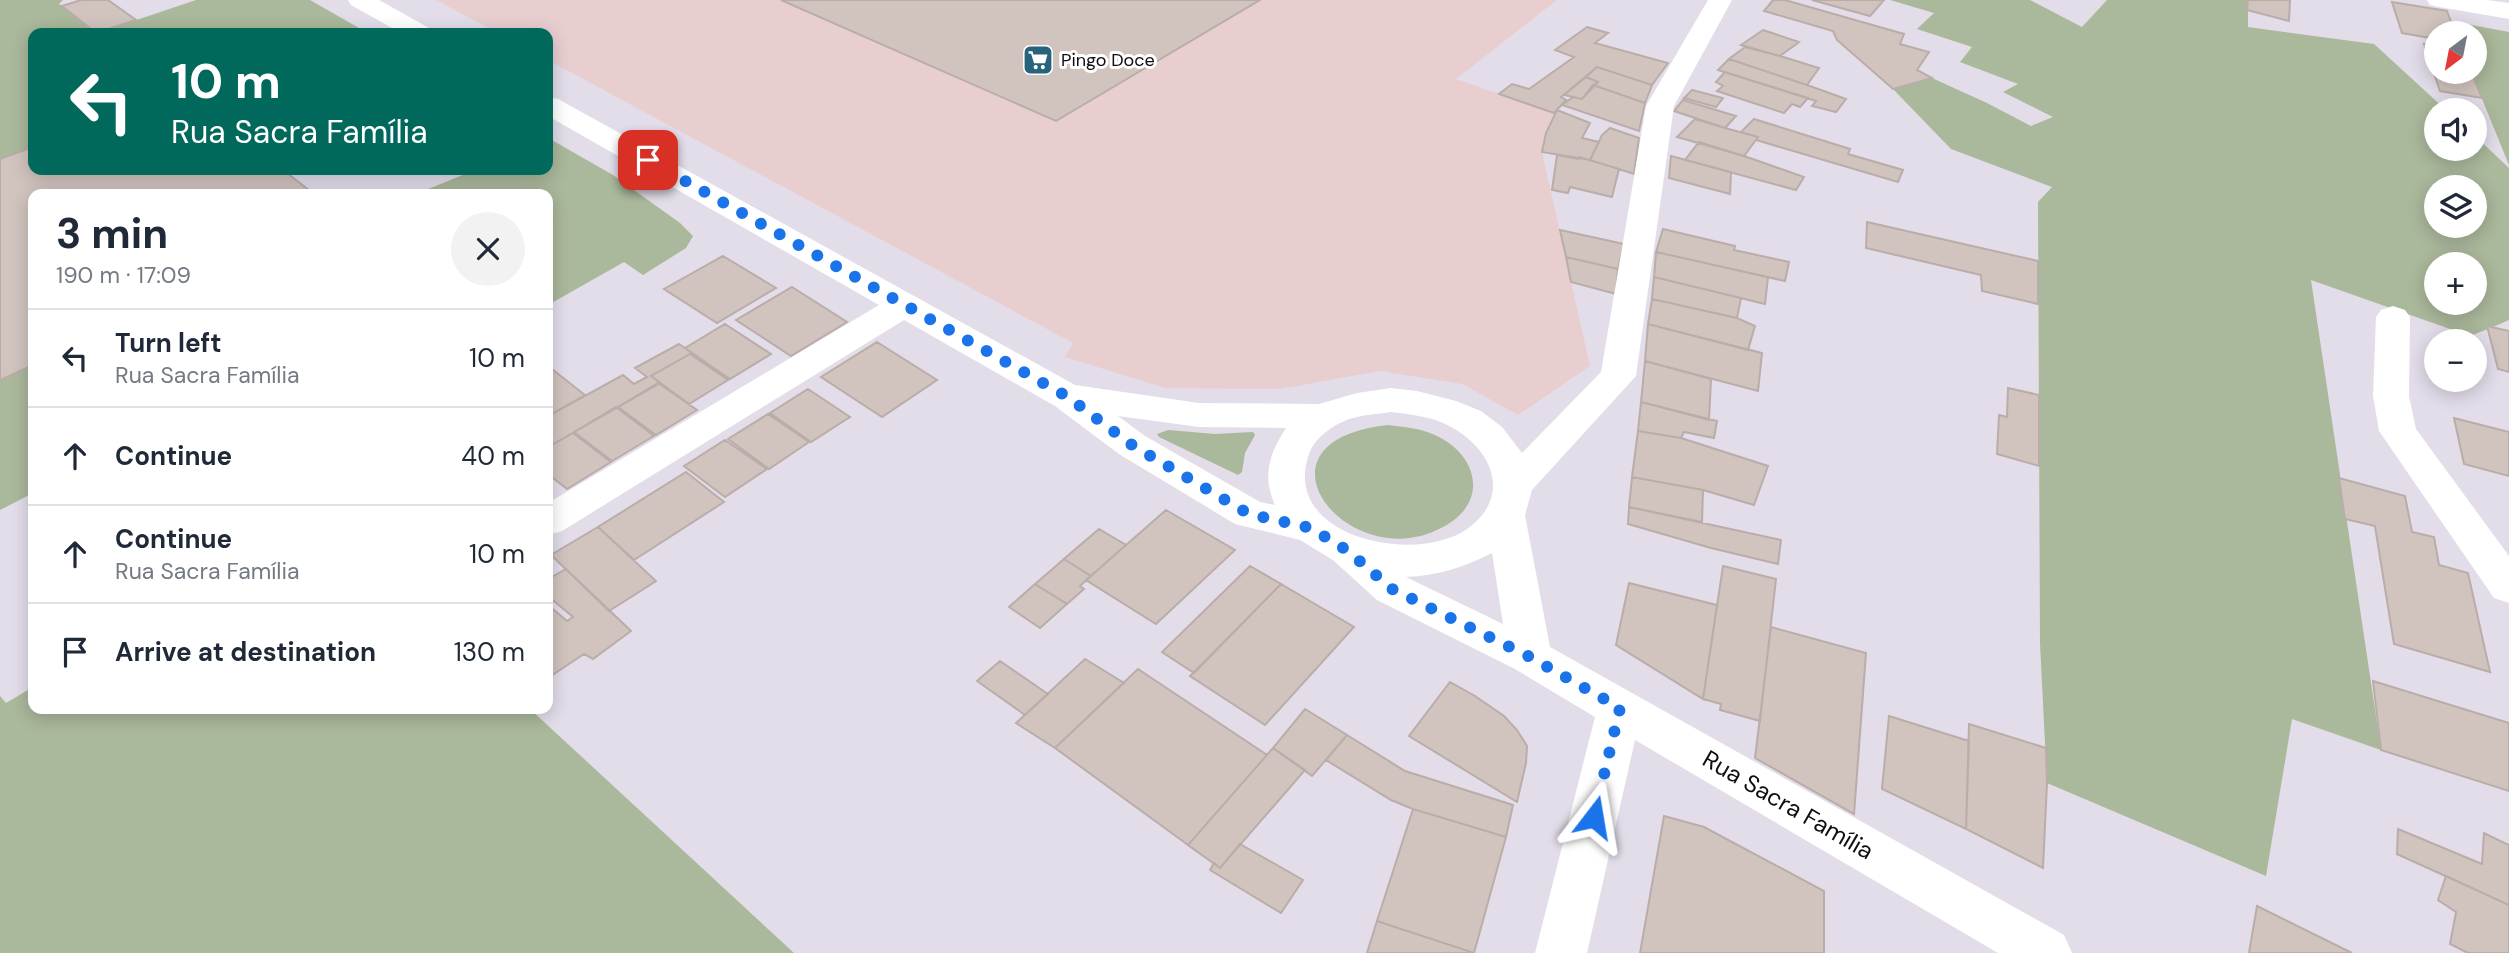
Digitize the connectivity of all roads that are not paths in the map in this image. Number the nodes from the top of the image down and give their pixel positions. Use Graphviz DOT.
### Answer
graph roads {
  1 [pos="360,0"];
  2 [pos="1720,0"];
  3 [pos="2439,0"];
  4 [pos="2509,11"];
  5 [pos="411,28"];
  6 [pos="553,108"];
  7 [pos="904,305"];
  8 [pos="2393,317"];
  9 [pos="1068,397"];
  10 [pos="1325,416"];
  11 [pos="1510,502"];
  12 [pos="553,518"];
  13 [pos="1311,528"];
  14 [pos="1348,551"];
  15 [pos="2509,587"];
  16 [pos="1530,657"];
  17 [pos="1620,708"];
  18 [pos="1560,953"];
  19 [pos="2046,953"];
  1 -- 5 [label="street"];
  2 -- 11 [label="street"];
  3 -- 4 [label="street"];
  6 -- 7 [label="street"];
  7 -- 9 [label="street"];
  7 -- 12 [label="street"];
  8 -- 15 [label="street"];
  9 -- 10 [label="street"];
  9 -- 13 [label="street"];
  10 -- 11 [label="street"];
  10 -- 13 [label="street"];
  11 -- 14 [label="street"];
  11 -- 16 [label="street"];
  13 -- 14 [label="street"];
  14 -- 16 [label="street, Rua Sacra Família"];
  16 -- 17 [label="street, Rua Sacra Família"];
  17 -- 18 [label="street"];
  17 -- 19 [label="street, Rua Sacra Família"];
}
